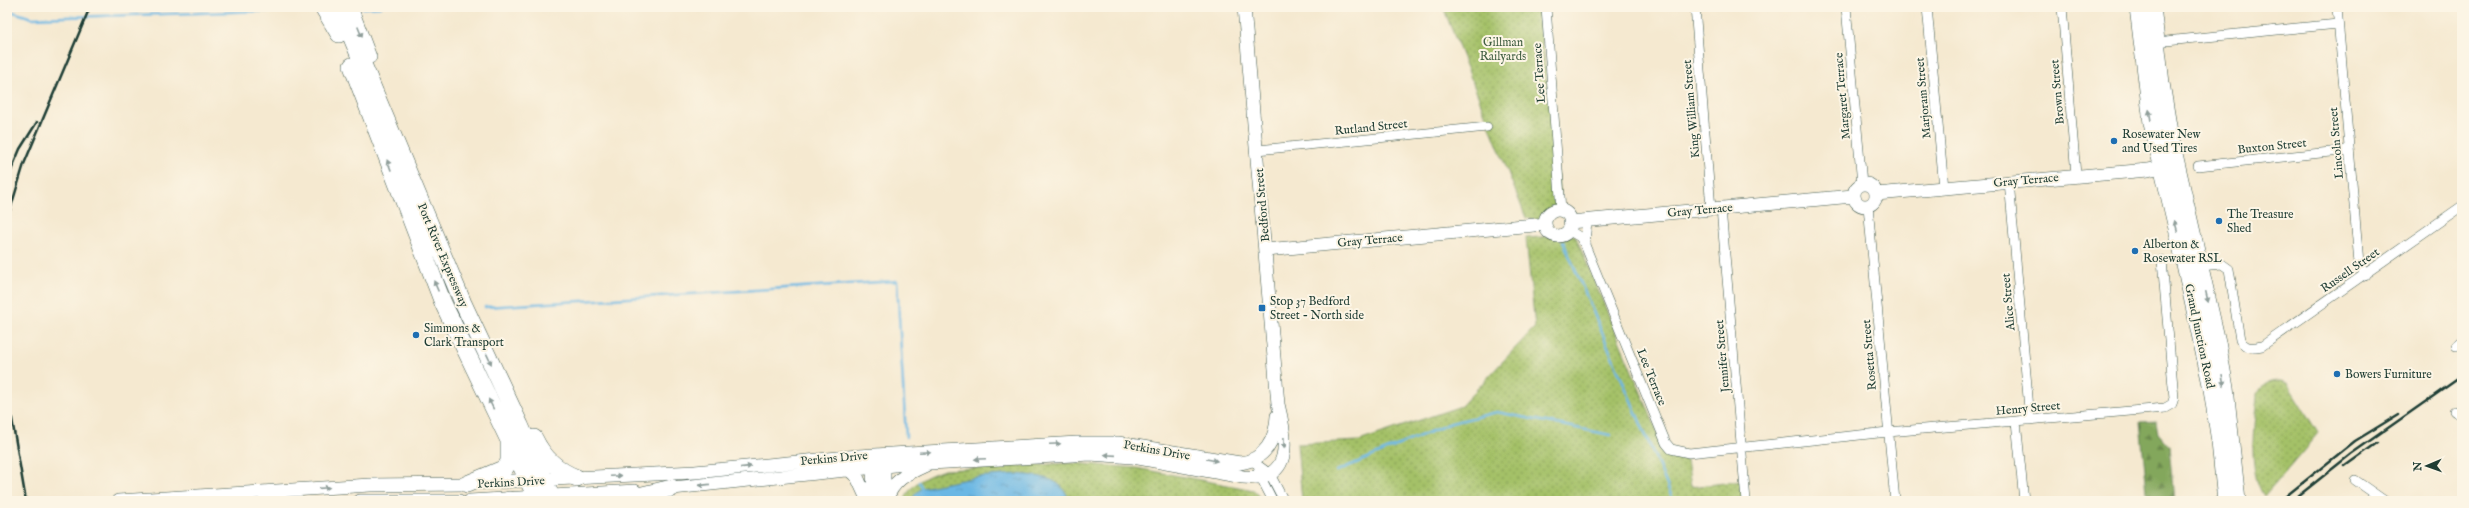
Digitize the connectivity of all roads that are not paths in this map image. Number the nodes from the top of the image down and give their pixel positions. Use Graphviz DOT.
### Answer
graph roads {
  1 [pos="323,7"];
  2 [pos="328,7"];
  3 [pos="339,7"];
  4 [pos="350,7"];
  5 [pos="1244,7"];
  6 [pos="1546,7"];
  7 [pos="1696,7"];
  8 [pos="1846,7"];
  9 [pos="1927,7"];
  10 [pos="2062,7"];
  11 [pos="2138,7"];
  12 [pos="2152,7"];
  13 [pos="2337,7"];
  14 [pos="2338,24"];
  15 [pos="339,34"];
  16 [pos="2156,42"];
  17 [pos="370,56"];
  18 [pos="1487,127"];
  19 [pos="1258,150"];
  20 [pos="2349,150"];
  21 [pos="2168,165"];
  22 [pos="2198,166"];
  23 [pos="2076,175"];
  24 [pos="2009,181"];
  25 [pos="412,182"];
  26 [pos="1862,184"];
  27 [pos="1944,188"];
  28 [pos="1876,194"];
  29 [pos="1853,196"];
  30 [pos="1868,206"];
  31 [pos="2462,206"];
  32 [pos="1716,209"];
  33 [pos="1561,210"];
  34 [pos="1587,220"];
  35 [pos="1545,224"];
  36 [pos="1569,226"];
  37 [pos="1585,245"];
  38 [pos="1266,250"];
  39 [pos="2162,260"];
  40 [pos="2200,266"];
  41 [pos="2365,275"];
  42 [pos="497,377"];
  43 [pos="1278,404"];
  44 [pos="2030,420"];
  45 [pos="2016,421"];
  46 [pos="1888,432"];
  47 [pos="509,439"];
  48 [pos="1742,448"];
  49 [pos="1252,460"];
  50 [pos="878,462"];
  51 [pos="933,462"];
  52 [pos="848,469"];
  53 [pos="1265,476"];
  54 [pos="577,478"];
  55 [pos="536,480"];
  56 [pos="2354,480"];
  57 [pos="466,484"];
  58 [pos="672,488"];
  59 [pos="545,499"];
  60 [pos="509,500"];
  61 [pos="118,501"];
  62 [pos="360,501"];
  63 [pos="459,501"];
  64 [pos="470,501"];
  65 [pos="617,501"];
  66 [pos="868,501"];
  67 [pos="874,501"];
  68 [pos="885,501"];
  69 [pos="1273,501"];
  70 [pos="1284,501"];
  71 [pos="1746,501"];
  72 [pos="1895,501"];
  73 [pos="2024,501"];
  74 [pos="2226,501"];
  75 [pos="2238,501"];
  76 [pos="2385,501"];
  1 -- 15 [label="highway"];
  2 -- 15 [label="highway, Port River Expressway"];
  3 -- 25 [label="highway, Port River Expressway"];
  4 -- 17 [label="street, one-way"];
  5 -- 19 [label="street, Bedford Street"];
  6 -- 33 [label="street, Lee Terrace"];
  7 -- 32 [label="street, King William Street"];
  8 -- 26 [label="street, Margaret Terrace"];
  9 -- 27 [label="street, Marjoram Street"];
  10 -- 23 [label="street, Brown Street"];
  21 -- 11 [label="highway, Grand Junction Road, one-way"];
  12 -- 16 [label="highway, Grand Junction Road"];
  13 -- 14 [label="street, Lincoln Street"];
  14 -- 16 [label="street"];
  14 -- 20 [label="street, Lincoln Street"];
  47 -- 15 [label="highway, Port River Expressway, one-way"];
  16 -- 21 [label="highway, Grand Junction Road"];
  17 -- 25 [label="highway"];
  18 -- 19 [label="street, Rutland Street"];
  19 -- 38 [label="street, Bedford Street"];
  20 -- 22 [label="street, Buxton Street"];
  20 -- 41 [label="street, Lincoln Street"];
  21 -- 23 [label="street, Gray Terrace"];
  21 -- 40 [label="highway, Grand Junction Road"];
  74 -- 21 [label="highway, Grand Junction Road, one-way"];
  23 -- 24 [label="street, Gray Terrace"];
  24 -- 27 [label="street, Gray Terrace"];
  24 -- 44 [label="street, Alice Street"];
  25 -- 42 [label="highway, Port River Expressway, one-way"];
  26 -- 28 [label="street"];
  26 -- 29 [label="street"];
  27 -- 28 [label="street, Gray Terrace"];
  28 -- 30 [label="street"];
  29 -- 30 [label="street"];
  29 -- 32 [label="street, Gray Terrace"];
  30 -- 46 [label="street, Rosetta Street"];
  31 -- 41 [label="street, Russell Street"];
  32 -- 34 [label="street, Gray Terrace"];
  32 -- 48 [label="street, Jennifer Street"];
  33 -- 35 [label="street"];
  33 -- 36 [label="street"];
  34 -- 36 [label="street, Gray Terrace"];
  34 -- 37 [label="street, Lee Terrace"];
  35 -- 36 [label="street"];
  35 -- 38 [label="street, Gray Terrace"];
  36 -- 37 [label="street, Lee Terrace"];
  37 -- 48 [label="street, Lee Terrace"];
  38 -- 43 [label="street, Bedford Street"];
  39 -- 44 [label="street, Henry Street"];
  40 -- 41 [label="street, Russell Street"];
  40 -- 75 [label="highway, Grand Junction Road, one-way"];
  42 -- 54 [label="highway"];
  42 -- 55 [label="highway, Port River Expressway"];
  43 -- 49 [label="street"];
  43 -- 53 [label="street, one-way"];
  44 -- 45 [label="street, Henry Street"];
  45 -- 46 [label="street, Henry Street"];
  45 -- 73 [label="street"];
  46 -- 48 [label="street, Henry Street"];
  46 -- 72 [label="street, Rosetta Street"];
  47 -- 55 [label="highway, Port River Expressway"];
  47 -- 57 [label="highway"];
  48 -- 71 [label="street, Jennifer Street"];
  50 -- 49 [label="street, Perkins Drive, one-way"];
  49 -- 53 [label="street"];
  50 -- 51 [label="street, Perkins Drive"];
  50 -- 52 [label="street, Perkins Drive"];
  54 -- 50 [label="street, Perkins Drive, one-way"];
  50 -- 67 [label="street"];
  50 -- 68 [label="street"];
  53 -- 51 [label="street, Perkins Drive, one-way"];
  51 -- 68 [label="street"];
  52 -- 58 [label="street, Perkins Drive, one-way"];
  52 -- 66 [label="street"];
  53 -- 69 [label="street"];
  53 -- 70 [label="street"];
  54 -- 55 [label="street, Perkins Drive"];
  55 -- 57 [label="street, Perkins Drive"];
  55 -- 59 [label="highway, Port River Expressway"];
  56 -- 76 [label="street"];
  61 -- 57 [label="street, Perkins Drive, one-way"];
  58 -- 59 [label="street, Perkins Drive"];
  58 -- 65 [label="highway"];
  59 -- 60 [label="street, Perkins Drive"];
  60 -- 64 [label="street, Perkins Drive"];
  62 -- 63 [label="street"];
}
